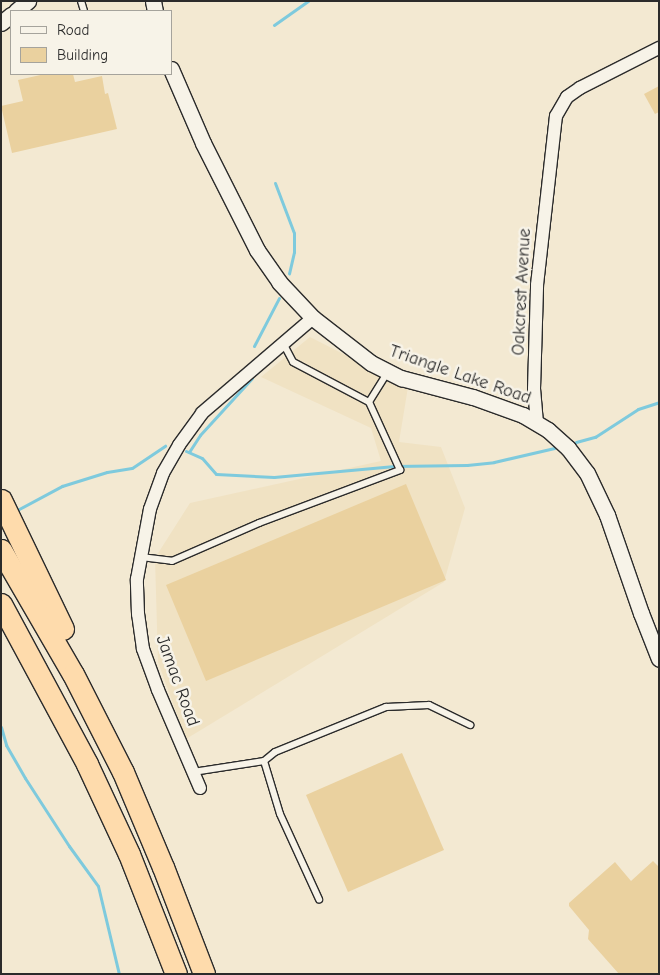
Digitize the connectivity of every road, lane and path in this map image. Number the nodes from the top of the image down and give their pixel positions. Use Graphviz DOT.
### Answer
graph roads {
  1 [pos="28,1"];
  2 [pos="17,10"];
  3 [pos="659,48"];
  4 [pos="172,71"];
  5 [pos="313,318"];
  6 [pos="283,343"];
  7 [pos="389,371"];
  8 [pos="369,402"];
  9 [pos="537,423"];
  10 [pos="1,500"];
  11 [pos="1,550"];
  12 [pos="140,556"];
  13 [pos="1,604"];
  14 [pos="1,624"];
  15 [pos="659,659"];
  16 [pos="47,685"];
  17 [pos="97,720"];
  18 [pos="470,725"];
  19 [pos="264,761"];
  20 [pos="193,772"];
  21 [pos="200,788"];
  22 [pos="319,899"];
  23 [pos="176,974"];
  24 [pos="204,974"];
  1 -- 2 [label="street"];
  3 -- 9 [label="street, Oakcrest Avenue"];
  4 -- 5 [label="street, Triangle Lake Road"];
  5 -- 6 [label="street, Jamac Road"];
  5 -- 7 [label="street, Triangle Lake Road"];
  6 -- 8 [label="lane"];
  6 -- 12 [label="street, Jamac Road"];
  7 -- 8 [label="lane"];
  7 -- 9 [label="street, Triangle Lake Road"];
  8 -- 12 [label="lane"];
  9 -- 15 [label="street, Triangle Lake Road"];
  10 -- 17 [label="highway"];
  11 -- 17 [label="highway"];
  12 -- 20 [label="street, Jamac Road"];
  13 -- 16 [label="highway"];
  14 -- 16 [label="highway"];
  16 -- 23 [label="highway"];
  17 -- 24 [label="highway"];
  18 -- 19 [label="lane"];
  19 -- 20 [label="lane"];
  19 -- 22 [label="lane"];
  20 -- 21 [label="street, Jamac Road"];
}
